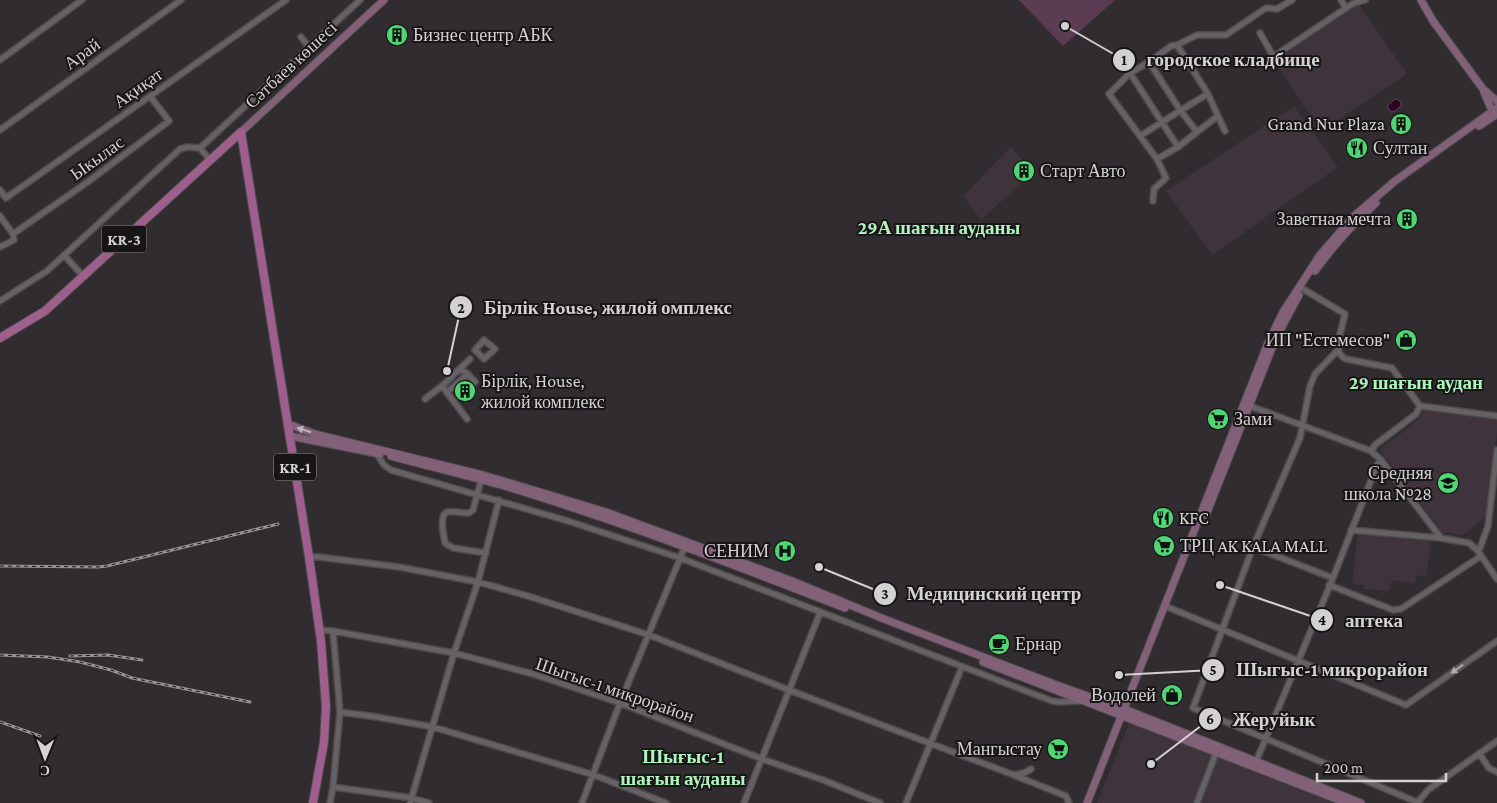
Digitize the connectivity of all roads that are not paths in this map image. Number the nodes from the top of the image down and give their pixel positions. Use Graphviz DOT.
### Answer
graph roads {
  1 [pos="82,0"];
  2 [pos="181,0"];
  3 [pos="286,0"];
  4 [pos="360,0"];
  5 [pos="384,0"];
  6 [pos="1292,0"];
  7 [pos="1341,0"];
  8 [pos="1365,0"];
  9 [pos="1421,0"];
  10 [pos="1346,8"];
  11 [pos="1260,33"];
  12 [pos="302,37"];
  13 [pos="1177,45"];
  14 [pos="309,47"];
  15 [pos="0,60"];
  16 [pos="1149,62"];
  17 [pos="1130,73"];
  18 [pos="1483,89"];
  19 [pos="1208,94"];
  20 [pos="150,96"];
  21 [pos="1497,101"];
  22 [pos="1180,110"];
  23 [pos="1496,113"];
  24 [pos="1218,116"];
  25 [pos="1163,122"];
  26 [pos="0,130"];
  27 [pos="1224,131"];
  28 [pos="241,132"];
  29 [pos="1196,132"];
  30 [pos="1140,136"];
  31 [pos="1178,147"];
  32 [pos="200,148"];
  33 [pos="1157,159"];
  34 [pos="210,160"];
  35 [pos="0,190"];
  36 [pos="1153,201"];
  37 [pos="0,216"];
  38 [pos="13,234"];
  39 [pos="0,247"];
  40 [pos="64,255"];
  41 [pos="83,276"];
  42 [pos="1301,288"];
  43 [pos="0,301"];
  44 [pos="0,338"];
  45 [pos="1338,350"];
  46 [pos="470,359"];
  47 [pos="460,369"];
  48 [pos="468,374"];
  49 [pos="475,382"];
  50 [pos="442,386"];
  51 [pos="447,392"];
  52 [pos="425,399"];
  53 [pos="1247,405"];
  54 [pos="1420,406"];
  55 [pos="1497,416"];
  56 [pos="467,419"];
  57 [pos="288,424"];
  58 [pos="1303,426"];
  59 [pos="290,436"];
  60 [pos="374,450"];
  61 [pos="1497,450"];
  62 [pos="1371,451"];
  63 [pos="1380,460"];
  64 [pos="482,477"];
  65 [pos="1495,481"];
  66 [pos="477,494"];
  67 [pos="500,500"];
  68 [pos="1351,530"];
  69 [pos="1441,538"];
  70 [pos="686,544"];
  71 [pos="1253,548"];
  72 [pos="1477,550"];
  73 [pos="486,553"];
  74 [pos="1481,556"];
  75 [pos="309,557"];
  76 [pos="680,558"];
  77 [pos="1332,578"];
  78 [pos="1497,579"];
  79 [pos="478,582"];
  80 [pos="1329,586"];
  81 [pos="1166,606"];
  82 [pos="820,613"];
  83 [pos="320,630"];
  84 [pos="1222,630"];
  85 [pos="334,631"];
  86 [pos="648,635"];
  87 [pos="1497,641"];
  88 [pos="454,653"];
  89 [pos="1298,660"];
  90 [pos="962,667"];
  91 [pos="789,690"];
  92 [pos="1086,699"];
  93 [pos="620,703"];
  94 [pos="340,712"];
  95 [pos="1125,713"];
  96 [pos="433,727"];
  97 [pos="1266,739"];
  98 [pos="1497,741"];
  99 [pos="930,744"];
  100 [pos="1218,750"];
  101 [pos="1479,754"];
  102 [pos="762,759"];
  103 [pos="1255,764"];
  104 [pos="1031,769"];
  105 [pos="1497,772"];
  106 [pos="594,775"];
  107 [pos="1014,775"];
  108 [pos="333,787"];
  109 [pos="411,800"];
  110 [pos="1347,801"];
  111 [pos="314,803"];
  112 [pos="330,803"];
  113 [pos="429,803"];
  114 [pos="582,803"];
  115 [pos="666,803"];
  116 [pos="744,803"];
  117 [pos="880,803"];
  118 [pos="906,803"];
  119 [pos="1069,803"];
  120 [pos="1087,803"];
  121 [pos="1092,803"];
  122 [pos="1197,803"];
  123 [pos="1362,803"];
  124 [pos="1418,803"];
  1 -- 15 [label="street"];
  2 -- 26 [label="street, Арай"];
  3 -- 20 [label="street, Ақиқат"];
  4 -- 14 [label="street"];
  5 -- 28 [label="main road, Сәтбаев көшесі / KR-3"];
  6 -- 13 [label="street"];
  7 -- 10 [label="street"];
  8 -- 10 [label="street"];
  9 -- 18 [label="main road"];
  10 -- 11 [label="street"];
  12 -- 14 [label="street"];
  13 -- 16 [label="street"];
  13 -- 19 [label="street"];
  14 -- 32 [label="street"];
  16 -- 17 [label="street"];
  16 -- 22 [label="street"];
  17 -- 25 [label="street"];
  17 -- 30 [label="street"];
  18 -- 21 [label="main road"];
  18 -- 23 [label="main road"];
  19 -- 22 [label="street"];
  19 -- 24 [label="street"];
  20 -- 35 [label="street, Ақиқат"];
  20 -- 38 [label="street, Ыкылас"];
  22 -- 25 [label="street"];
  22 -- 29 [label="street"];
  23 -- 42 [label="main road"];
  24 -- 27 [label="street"];
  24 -- 29 [label="street"];
  25 -- 30 [label="street"];
  25 -- 31 [label="street"];
  28 -- 34 [label="main road, KR-3"];
  28 -- 57 [label="main road, KR-1"];
  29 -- 31 [label="street"];
  30 -- 33 [label="street"];
  31 -- 33 [label="street"];
  32 -- 34 [label="street"];
  32 -- 40 [label="street"];
  33 -- 36 [label="street"];
  34 -- 41 [label="main road, KR-3"];
  37 -- 38 [label="street"];
  38 -- 39 [label="street"];
  40 -- 41 [label="street"];
  40 -- 43 [label="street"];
  41 -- 44 [label="main road, KR-3"];
  42 -- 45 [label="street"];
  42 -- 53 [label="main road"];
  45 -- 54 [label="street"];
  45 -- 58 [label="street"];
  46 -- 47 [label="street"];
  47 -- 48 [label="street"];
  47 -- 50 [label="street"];
  48 -- 49 [label="street"];
  48 -- 51 [label="street"];
  50 -- 51 [label="street"];
  50 -- 52 [label="street"];
  51 -- 56 [label="street"];
  53 -- 58 [label="street"];
  53 -- 81 [label="main road"];
  54 -- 55 [label="street"];
  54 -- 62 [label="street"];
  57 -- 59 [label="main road, KR-1"];
  60 -- 57 [label="main road, one-way"];
  58 -- 62 [label="street"];
  58 -- 71 [label="street"];
  59 -- 60 [label="main road"];
  59 -- 75 [label="main road, KR-1"];
  60 -- 64 [label="main road"];
  60 -- 66 [label="street"];
  61 -- 65 [label="street"];
  62 -- 63 [label="street"];
  63 -- 68 [label="street"];
  63 -- 69 [label="street"];
  64 -- 66 [label="street"];
  64 -- 70 [label="main road"];
  65 -- 72 [label="street"];
  66 -- 67 [label="street"];
  66 -- 73 [label="street"];
  67 -- 73 [label="street"];
  67 -- 76 [label="street"];
  68 -- 69 [label="street"];
  68 -- 77 [label="street"];
  69 -- 72 [label="street"];
  70 -- 76 [label="street"];
  70 -- 92 [label="main road"];
  71 -- 77 [label="street"];
  71 -- 84 [label="street"];
  72 -- 74 [label="street"];
  73 -- 79 [label="street"];
  74 -- 78 [label="street"];
  74 -- 80 [label="street"];
  75 -- 79 [label="street"];
  75 -- 83 [label="main road, KR-1"];
  76 -- 82 [label="street"];
  76 -- 86 [label="street"];
  77 -- 80 [label="street"];
  79 -- 86 [label="street"];
  79 -- 88 [label="street"];
  80 -- 89 [label="street"];
  81 -- 84 [label="street"];
  81 -- 95 [label="main road"];
  82 -- 90 [label="street"];
  82 -- 91 [label="street"];
  83 -- 85 [label="street, Шыгыс-1 микрорайон"];
  83 -- 111 [label="main road, KR-1"];
  84 -- 89 [label="street"];
  84 -- 97 [label="street"];
  85 -- 88 [label="street, Шыгыс-1 микрорайон"];
  85 -- 94 [label="street"];
  86 -- 91 [label="street"];
  86 -- 93 [label="street"];
  87 -- 89 [label="street, one-way"];
  88 -- 93 [label="street, Шыгыс-1 микрорайон"];
  88 -- 96 [label="street"];
  89 -- 97 [label="street"];
  90 -- 92 [label="street"];
  90 -- 99 [label="street"];
  91 -- 99 [label="street"];
  91 -- 102 [label="street"];
  92 -- 95 [label="main road"];
  93 -- 102 [label="street, Шыгыс-1 микрорайон"];
  93 -- 106 [label="street"];
  94 -- 96 [label="street"];
  94 -- 108 [label="street"];
  95 -- 100 [label="main road"];
  95 -- 120 [label="main road"];
  95 -- 121 [label="main road"];
  96 -- 106 [label="street"];
  96 -- 109 [label="street"];
  97 -- 103 [label="street"];
  97 -- 124 [label="street"];
  98 -- 101 [label="street"];
  99 -- 107 [label="street"];
  99 -- 118 [label="street"];
  100 -- 103 [label="main road"];
  100 -- 122 [label="street"];
  101 -- 105 [label="street"];
  101 -- 124 [label="street"];
  102 -- 116 [label="street"];
  102 -- 117 [label="street, Шыгыс-1 микрорайон"];
  103 -- 110 [label="main road"];
  104 -- 107 [label="street"];
  106 -- 114 [label="street"];
  106 -- 115 [label="street"];
  107 -- 119 [label="street"];
  108 -- 109 [label="street"];
  108 -- 112 [label="street"];
  109 -- 113 [label="street"];
  110 -- 123 [label="main road"];
}
